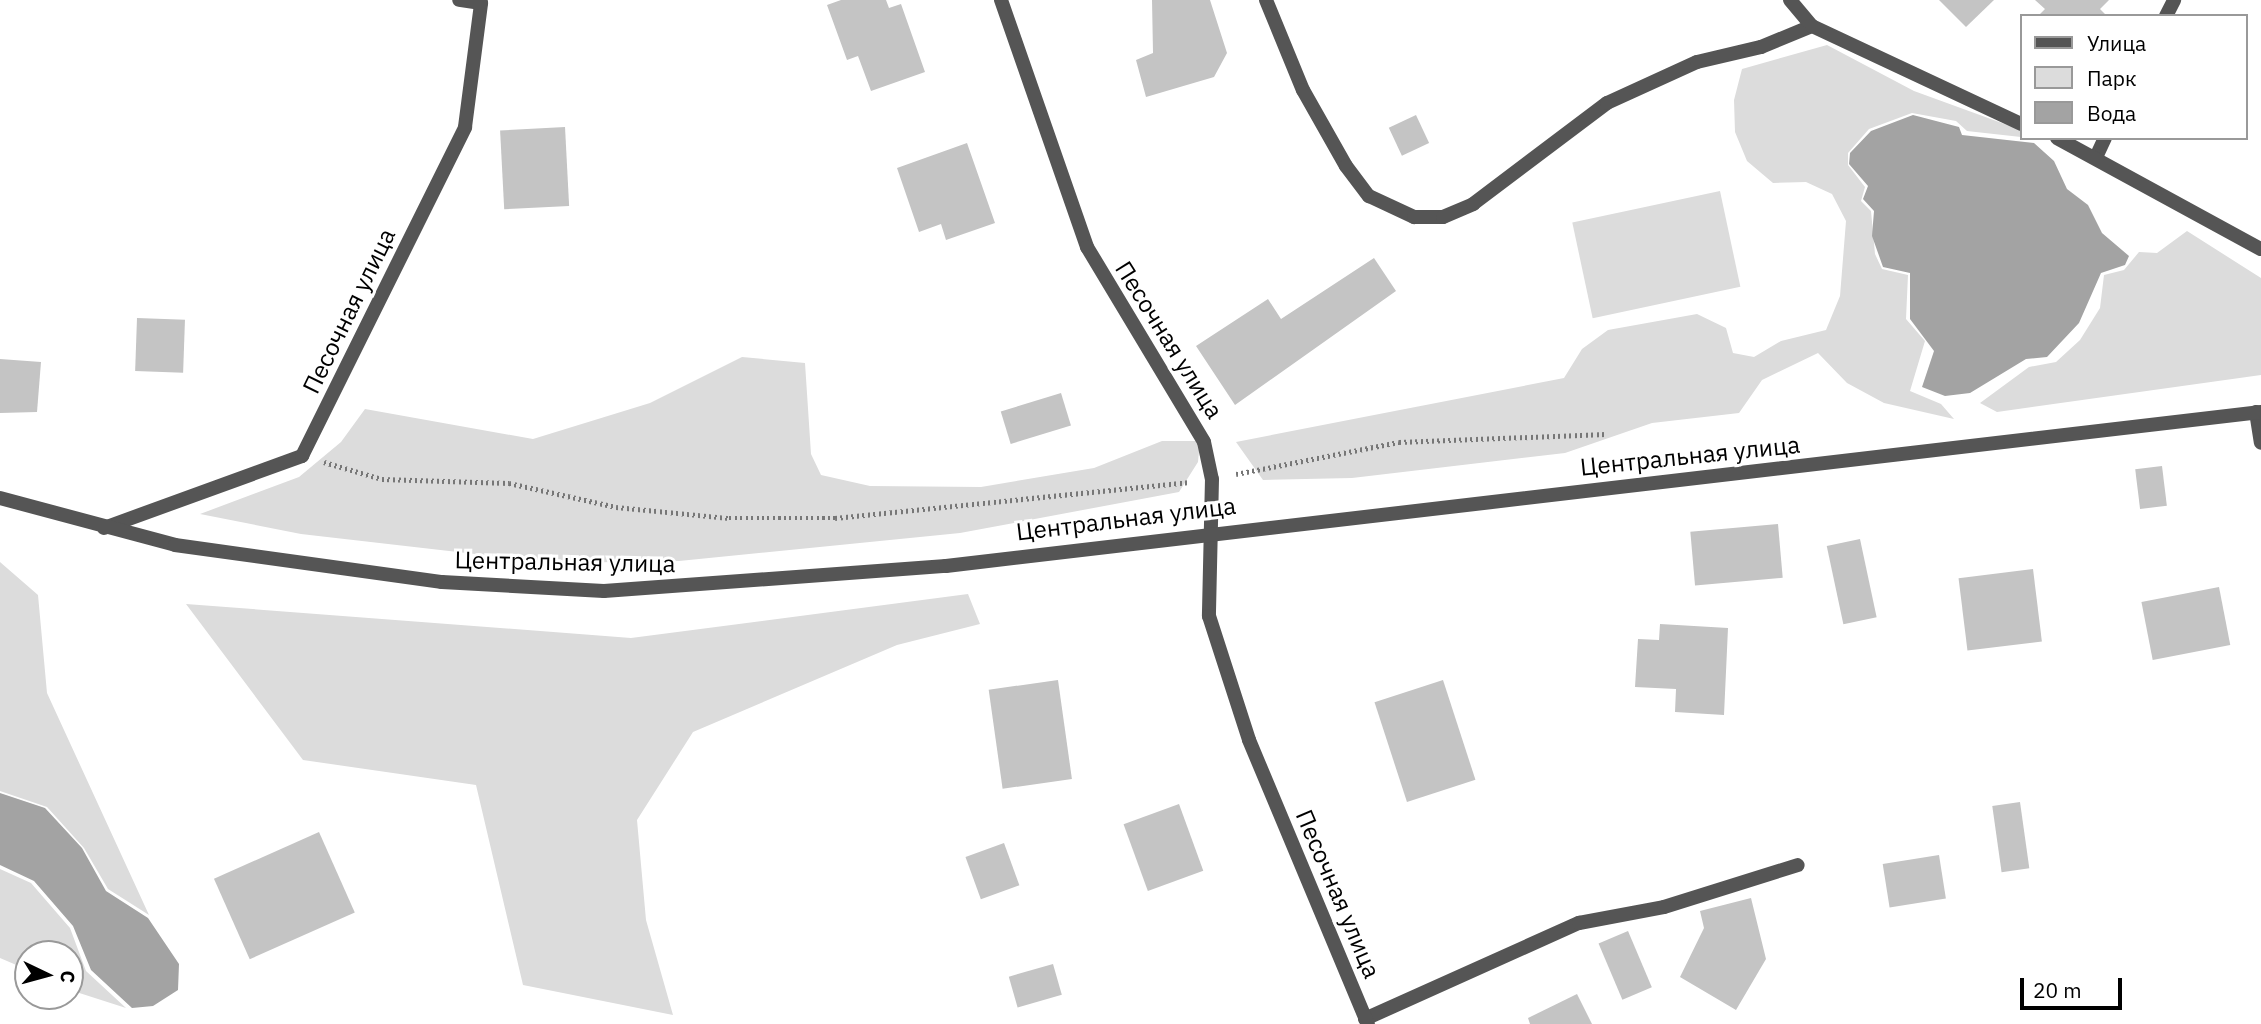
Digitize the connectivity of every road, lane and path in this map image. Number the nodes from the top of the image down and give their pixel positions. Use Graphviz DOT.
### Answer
graph roads {
  1 [pos="459,0"];
  2 [pos="1002,0"];
  3 [pos="1266,0"];
  4 [pos="1790,0"];
  5 [pos="1812,26"];
  6 [pos="2020,124"];
  7 [pos="2062,140"];
  8 [pos="2104,140"];
  9 [pos="2097,155"];
  10 [pos="2261,250"];
  11 [pos="2258,412"];
  12 [pos="1606,434"];
  13 [pos="2261,443"];
  14 [pos="302,456"];
  15 [pos="1212,479"];
  16 [pos="0,498"];
  17 [pos="103,529"];
  18 [pos="1208,531"];
  19 [pos="1798,865"];
  20 [pos="1366,1021"];
  1 -- 14 [label="street, Песочная улица"];
  2 -- 15 [label="street, Песочная улица"];
  3 -- 5 [label="street"];
  4 -- 5 [label="street"];
  5 -- 6 [label="street"];
  7 -- 9 [label="street"];
  8 -- 9 [label="street"];
  9 -- 10 [label="street"];
  11 -- 13 [label="street"];
  11 -- 18 [label="street, Центральная улица"];
  12 -- 15 [label="path"];
  14 -- 15 [label="path"];
  14 -- 17 [label="street"];
  15 -- 18 [label="street, Песочная улица"];
  16 -- 17 [label="street, Центральная улица"];
  17 -- 18 [label="street, Центральная улица"];
  18 -- 20 [label="street, Песочная улица"];
  19 -- 20 [label="street"];
}
